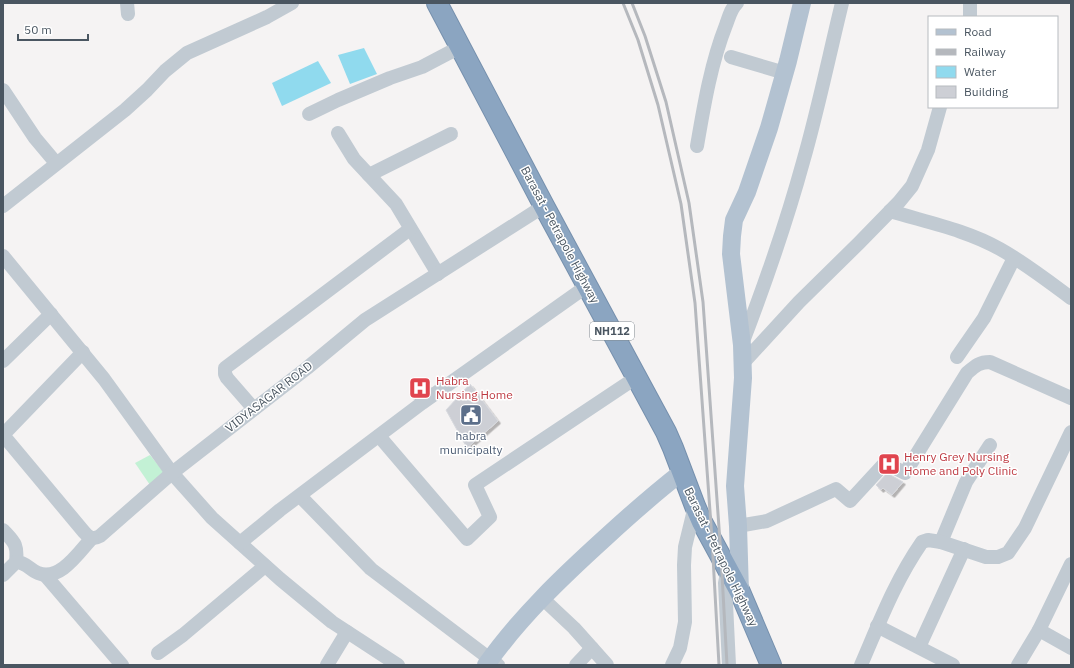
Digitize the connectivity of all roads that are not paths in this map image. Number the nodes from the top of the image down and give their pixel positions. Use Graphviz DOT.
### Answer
graph roads {
  1 [pos="292,3"];
  2 [pos="437,3"];
  3 [pos="737,3"];
  4 [pos="802,3"];
  5 [pos="842,3"];
  6 [pos="970,3"];
  7 [pos="970,16"];
  8 [pos="460,47"];
  9 [pos="731,58"];
  10 [pos="785,73"];
  11 [pos="3,90"];
  12 [pos="940,108"];
  13 [pos="309,114"];
  14 [pos="338,133"];
  15 [pos="451,134"];
  16 [pos="697,146"];
  17 [pos="56,163"];
  18 [pos="369,175"];
  19 [pos="3,206"];
  20 [pos="544,206"];
  21 [pos="890,211"];
  22 [pos="410,229"];
  23 [pos="3,256"];
  24 [pos="1014,258"];
  25 [pos="438,274"];
  26 [pos="587,286"];
  27 [pos="1071,298"];
  28 [pos="51,314"];
  29 [pos="742,344"];
  30 [pos="83,352"];
  31 [pos="956,358"];
  32 [pos="3,361"];
  33 [pos="743,363"];
  34 [pos="637,377"];
  35 [pos="1071,398"];
  36 [pos="254,410"];
  37 [pos="1071,432"];
  38 [pos="379,436"];
  39 [pos="990,445"];
  40 [pos="682,472"];
  41 [pos="172,473"];
  42 [pos="300,496"];
  43 [pos="695,506"];
  44 [pos="738,526"];
  45 [pos="3,530"];
  46 [pos="92,538"];
  47 [pos="942,542"];
  48 [pos="240,543"];
  49 [pos="964,549"];
  50 [pos="16,562"];
  51 [pos="265,566"];
  52 [pos="728,568"];
  53 [pos="1070,568"];
  54 [pos="3,575"];
  55 [pos="45,575"];
  56 [pos="740,592"];
  57 [pos="542,598"];
  58 [pos="877,626"];
  59 [pos="1039,630"];
  60 [pos="347,632"];
  61 [pos="919,647"];
  62 [pos="592,648"];
  63 [pos="1071,648"];
  64 [pos="158,653"];
  65 [pos="491,663"];
  66 [pos="122,665"];
  67 [pos="327,665"];
  68 [pos="398,665"];
  69 [pos="576,665"];
  70 [pos="607,665"];
  71 [pos="672,665"];
  72 [pos="729,665"];
  73 [pos="771,665"];
  74 [pos="861,665"];
  75 [pos="954,665"];
  76 [pos="1018,665"];
  1 -- 17 [label="street"];
  2 -- 8 [label="highway, Barasat - Petrapole Highway / NH112"];
  3 -- 16 [label="street"];
  4 -- 10 [label="main road"];
  5 -- 29 [label="street"];
  6 -- 7 [label="street"];
  8 -- 13 [label="street"];
  8 -- 20 [label="highway, Barasat - Petrapole Highway / NH112"];
  9 -- 10 [label="street"];
  10 -- 29 [label="main road"];
  11 -- 17 [label="street"];
  12 -- 21 [label="street"];
  14 -- 18 [label="street"];
  15 -- 18 [label="street"];
  17 -- 19 [label="street"];
  18 -- 22 [label="street"];
  20 -- 25 [label="street, VIDYASAGAR ROAD"];
  20 -- 26 [label="highway, Barasat - Petrapole Highway / NH112"];
  21 -- 24 [label="street"];
  21 -- 33 [label="street"];
  22 -- 25 [label="street"];
  22 -- 36 [label="street"];
  23 -- 28 [label="street"];
  24 -- 27 [label="street"];
  24 -- 31 [label="street"];
  25 -- 36 [label="street, VIDYASAGAR ROAD"];
  26 -- 34 [label="highway, Barasat - Petrapole Highway / NH112"];
  26 -- 38 [label="street"];
  28 -- 30 [label="street"];
  28 -- 32 [label="street"];
  29 -- 33 [label="main road"];
  30 -- 41 [label="street"];
  30 -- 46 [label="street"];
  33 -- 44 [label="main road"];
  34 -- 38 [label="street"];
  34 -- 40 [label="highway, Barasat - Petrapole Highway / NH112"];
  35 -- 44 [label="street"];
  36 -- 41 [label="street, VIDYASAGAR ROAD"];
  37 -- 49 [label="street"];
  38 -- 42 [label="street"];
  39 -- 47 [label="street"];
  40 -- 43 [label="highway, Barasat - Petrapole Highway / NH112"];
  40 -- 57 [label="main road"];
  41 -- 46 [label="street, VIDYASAGAR ROAD"];
  41 -- 48 [label="street"];
  42 -- 48 [label="street"];
  42 -- 65 [label="street"];
  43 -- 52 [label="highway, Barasat - Petrapole Highway / NH112"];
  43 -- 71 [label="street"];
  44 -- 56 [label="main road"];
  45 -- 50 [label="street"];
  46 -- 55 [label="street, VIDYASAGAR ROAD"];
  47 -- 49 [label="street"];
  47 -- 58 [label="street"];
  48 -- 51 [label="street"];
  49 -- 61 [label="street"];
  50 -- 54 [label="street"];
  50 -- 55 [label="street"];
  51 -- 60 [label="street"];
  51 -- 64 [label="street"];
  52 -- 56 [label="highway, Barasat - Petrapole Highway / NH112"];
  52 -- 72 [label="street"];
  53 -- 59 [label="street"];
  55 -- 66 [label="street"];
  56 -- 73 [label="highway, Barasat - Petrapole Highway / NH112"];
  57 -- 62 [label="street"];
  57 -- 65 [label="main road"];
  58 -- 61 [label="street"];
  58 -- 74 [label="street"];
  59 -- 63 [label="street"];
  59 -- 76 [label="street"];
  60 -- 67 [label="street"];
  60 -- 68 [label="street"];
  61 -- 75 [label="street"];
  62 -- 69 [label="street"];
  62 -- 70 [label="street"];
}
